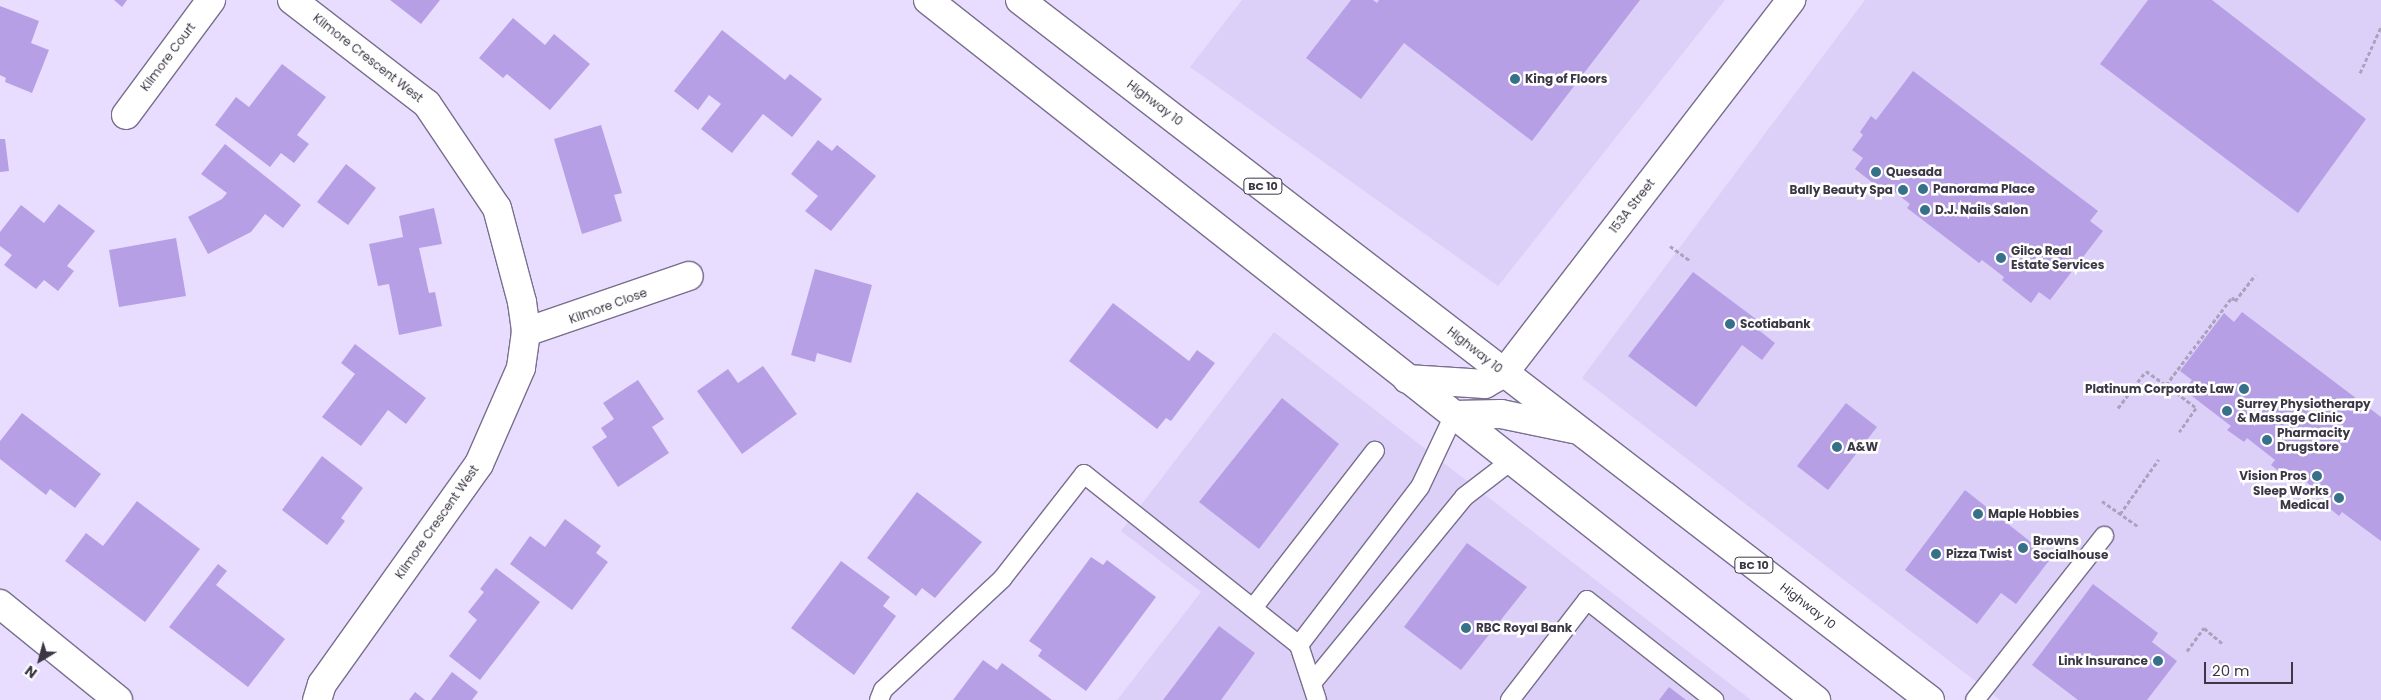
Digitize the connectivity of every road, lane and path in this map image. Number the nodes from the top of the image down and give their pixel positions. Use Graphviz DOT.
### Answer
graph roads {
  1 [pos="211,0"];
  2 [pos="292,0"];
  3 [pos="928,0"];
  4 [pos="1020,0"];
  5 [pos="1791,0"];
  6 [pos="2381,27"];
  7 [pos="2360,72"];
  8 [pos="126,115"];
  9 [pos="1670,246"];
  10 [pos="1690,260"];
  11 [pos="2255,275"];
  12 [pos="689,276"];
  13 [pos="526,332"];
  14 [pos="1504,373"];
  15 [pos="1407,379"];
  16 [pos="2166,385"];
  17 [pos="2118,408"];
  18 [pos="1454,415"];
  19 [pos="1579,430"];
  20 [pos="2179,432"];
  21 [pos="1375,450"];
  22 [pos="2159,459"];
  23 [pos="1512,460"];
  24 [pos="2102,501"];
  25 [pos="2120,514"];
  26 [pos="2139,527"];
  27 [pos="2104,536"];
  28 [pos="0,604"];
  29 [pos="1253,608"];
  30 [pos="2224,644"];
  31 [pos="1299,645"];
  32 [pos="2187,651"];
  33 [pos="1312,683"];
  34 [pos="118,700"];
  35 [pos="317,700"];
  36 [pos="879,700"];
  37 [pos="1317,700"];
  38 [pos="1510,700"];
  39 [pos="1714,700"];
  40 [pos="1816,700"];
  41 [pos="1930,700"];
  42 [pos="1975,700"];
  1 -- 8 [label="main road, Kilmore Court"];
  2 -- 13 [label="main road, Kilmore Crescent West"];
  3 -- 15 [label="main road"];
  4 -- 14 [label="main road, Highway 10 / BC 10"];
  5 -- 14 [label="main road, 153A Street"];
  6 -- 7 [label="path"];
  9 -- 10 [label="path"];
  11 -- 16 [label="path"];
  12 -- 13 [label="main road, Kilmore Close"];
  13 -- 35 [label="main road, Kilmore Crescent West"];
  14 -- 15 [label="main road"];
  14 -- 19 [label="main road, Highway 10 / BC 10"];
  15 -- 18 [label="main road"];
  16 -- 17 [label="path"];
  16 -- 20 [label="path"];
  18 -- 19 [label="main road"];
  18 -- 23 [label="main road"];
  18 -- 31 [label="lane"];
  19 -- 41 [label="main road, Highway 10 / BC 10"];
  21 -- 29 [label="lane"];
  22 -- 25 [label="path"];
  23 -- 33 [label="lane"];
  23 -- 40 [label="main road"];
  24 -- 25 [label="path"];
  25 -- 26 [label="path"];
  27 -- 42 [label="lane"];
  28 -- 34 [label="main road"];
  29 -- 31 [label="lane"];
  29 -- 36 [label="lane"];
  30 -- 32 [label="path"];
  31 -- 33 [label="lane"];
  33 -- 37 [label="lane"];
  38 -- 39 [label="lane"];
}
